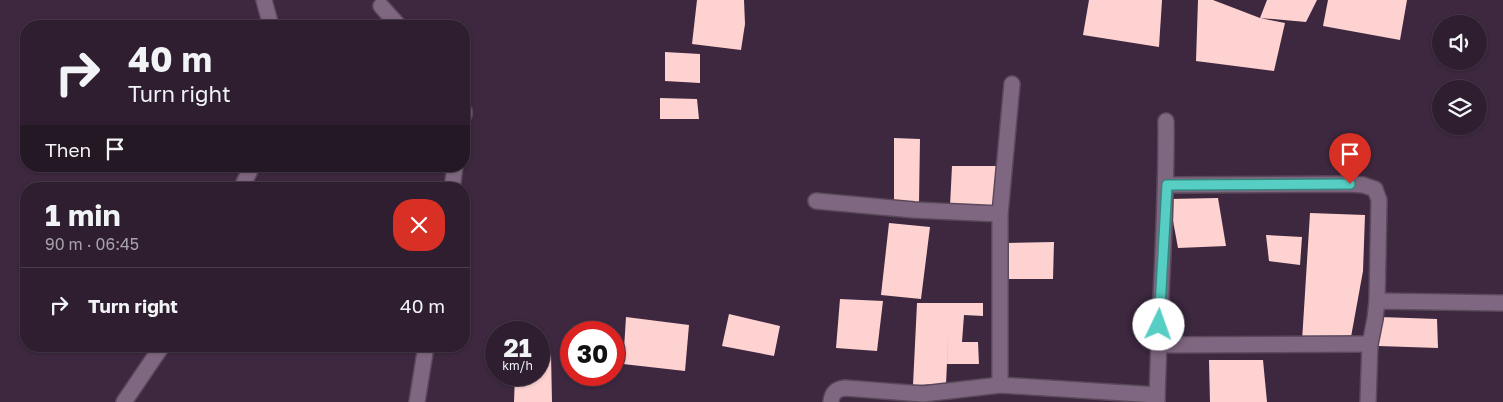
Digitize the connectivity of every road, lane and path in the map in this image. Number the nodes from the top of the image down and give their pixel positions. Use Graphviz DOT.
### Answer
graph roads {
  1 [pos="264,0"];
  2 [pos="382,6"];
  3 [pos="269,20"];
  4 [pos="394,20"];
  5 [pos="1012,84"];
  6 [pos="1166,121"];
  7 [pos="1167,185"];
  8 [pos="816,201"];
  9 [pos="1000,214"];
  10 [pos="1377,301"];
  11 [pos="1503,303"];
  12 [pos="1370,344"];
  13 [pos="1158,345"];
  14 [pos="158,352"];
  15 [pos="425,352"];
  16 [pos="1000,385"];
  17 [pos="1157,398"];
  18 [pos="124,402"];
  19 [pos="417,402"];
  20 [pos="831,402"];
  21 [pos="1368,402"];
  1 -- 3 [label="street"];
  2 -- 4 [label="street"];
  5 -- 9 [label="street"];
  6 -- 7 [label="street"];
  7 -- 10 [label="street"];
  7 -- 13 [label="street"];
  8 -- 9 [label="street"];
  9 -- 16 [label="street"];
  10 -- 11 [label="street"];
  10 -- 12 [label="street"];
  12 -- 13 [label="street"];
  12 -- 21 [label="street"];
  13 -- 17 [label="street"];
  14 -- 18 [label="street"];
  15 -- 19 [label="street"];
  16 -- 17 [label="street"];
  16 -- 20 [label="street"];
}
